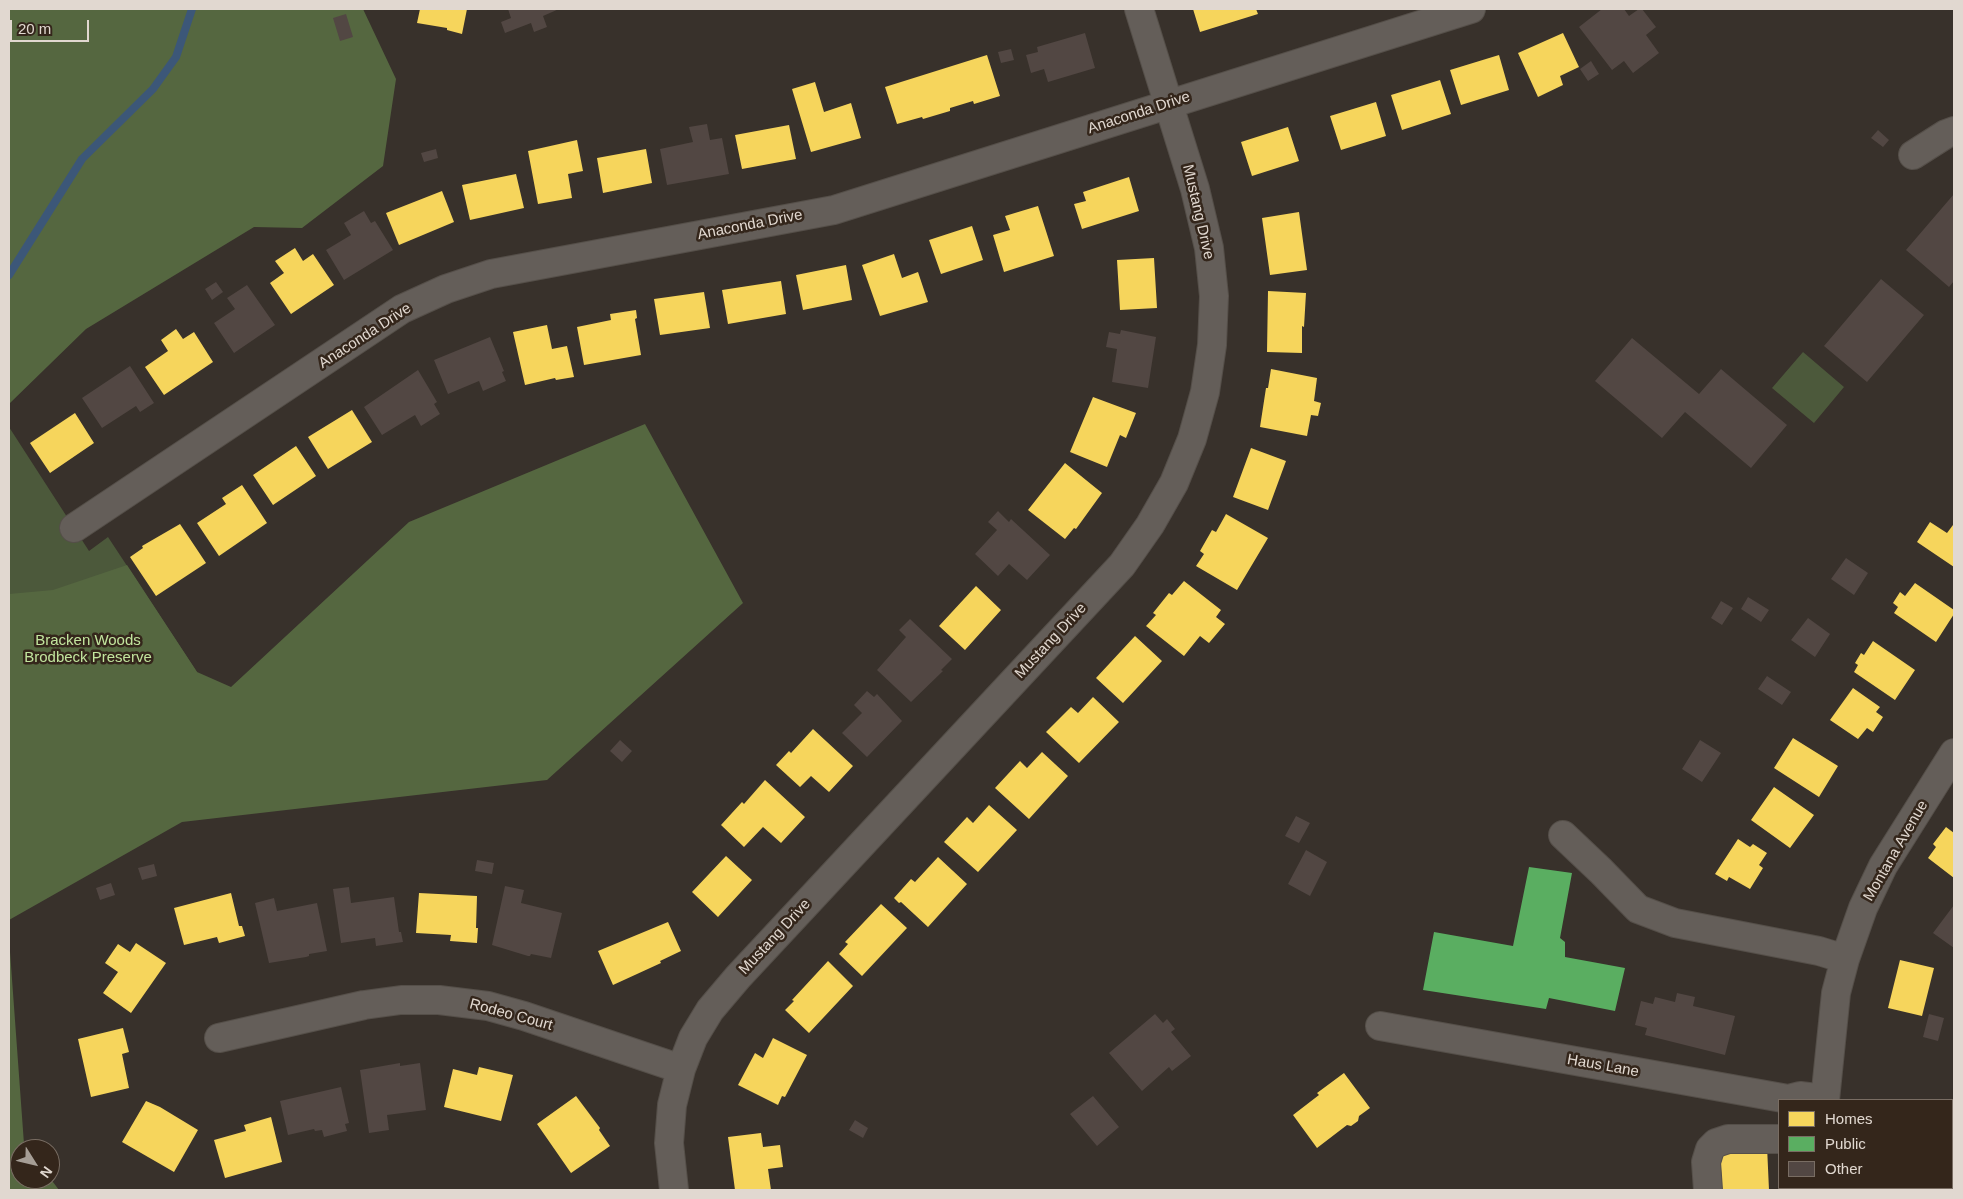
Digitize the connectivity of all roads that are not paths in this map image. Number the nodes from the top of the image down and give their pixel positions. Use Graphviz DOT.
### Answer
graph roads {
  1 [pos="1139,9"];
  2 [pos="1471,9"];
  3 [pos="1168,103"];
  4 [pos="1954,131"];
  5 [pos="1913,155"];
  6 [pos="74,528"];
  7 [pos="1954,754"];
  8 [pos="1563,836"];
  9 [pos="1846,959"];
  10 [pos="1380,1026"];
  11 [pos="219,1038"];
  12 [pos="681,1069"];
  13 [pos="1825,1099"];
  14 [pos="1778,1139"];
  15 [pos="674,1190"];
  16 [pos="1708,1190"];
  1 -- 3 [label="street, Mustang Drive"];
  2 -- 3 [label="street, Anaconda Drive"];
  3 -- 6 [label="street, Anaconda Drive"];
  3 -- 12 [label="street, Mustang Drive"];
  4 -- 5 [label="street"];
  7 -- 9 [label="street, Montana Avenue"];
  8 -- 9 [label="street"];
  9 -- 13 [label="street, Montana Avenue"];
  10 -- 13 [label="street, Haus Lane"];
  11 -- 12 [label="street, Rodeo Court"];
  12 -- 15 [label="street, Mustang Drive"];
  14 -- 16 [label="street"];
}
